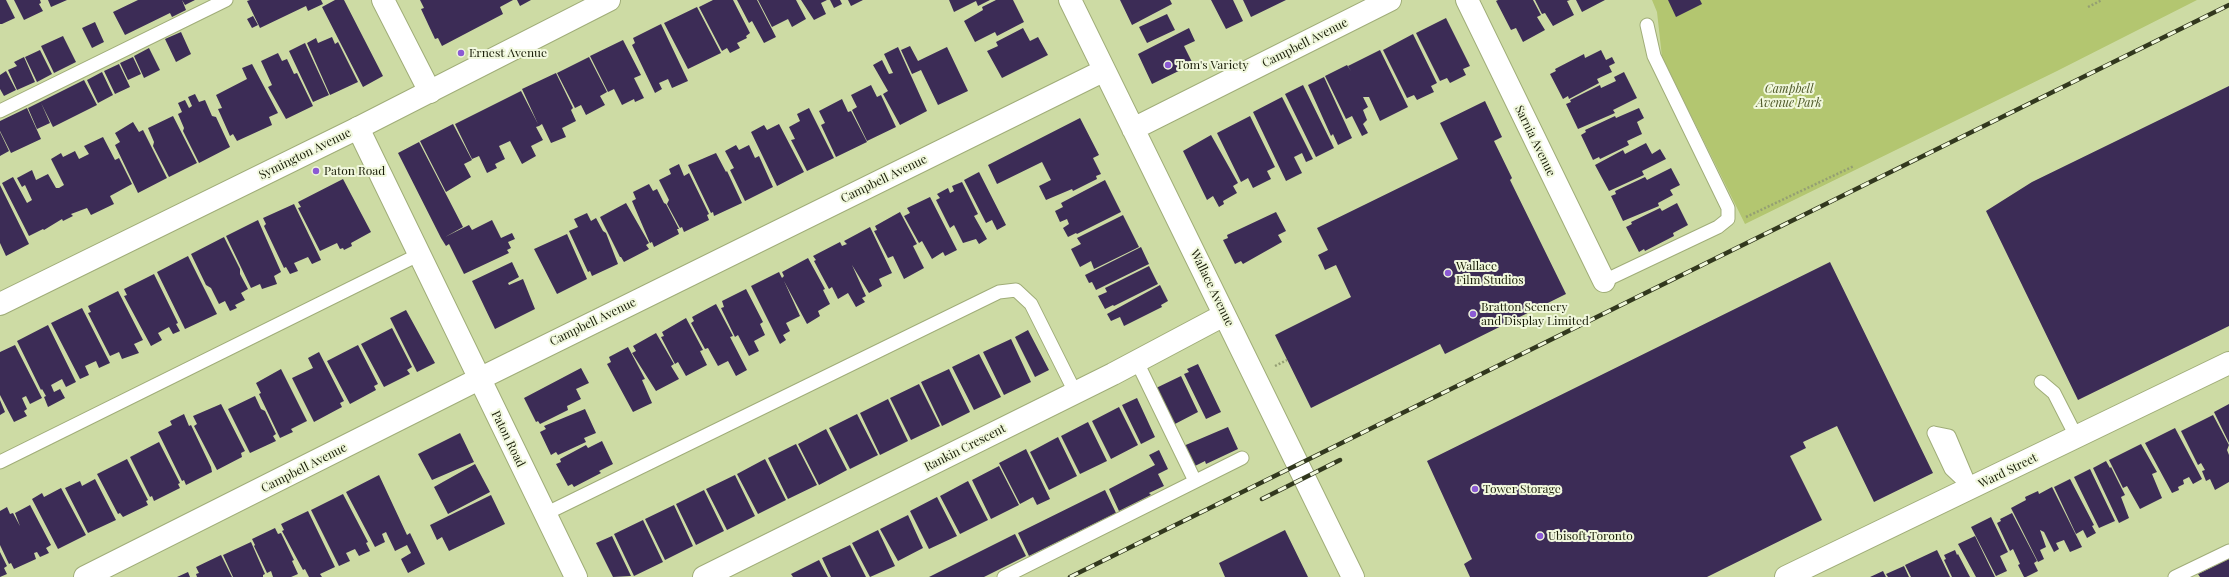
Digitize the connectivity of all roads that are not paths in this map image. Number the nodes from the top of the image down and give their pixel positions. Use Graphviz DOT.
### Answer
graph roads {
  1 [pos="226,0"];
  2 [pos="383,0"];
  3 [pos="609,0"];
  4 [pos="1070,0"];
  5 [pos="1390,0"];
  6 [pos="1467,0"];
  7 [pos="1647,25"];
  8 [pos="1103,71"];
  9 [pos="430,92"];
  10 [pos="0,111"];
  11 [pos="358,128"];
  12 [pos="1133,129"];
  13 [pos="418,255"];
  14 [pos="1604,281"];
  15 [pos="0,304"];
  16 [pos="1224,315"];
  17 [pos="1137,362"];
  18 [pos="2229,363"];
  19 [pos="479,379"];
  20 [pos="2041,382"];
  21 [pos="1075,392"];
  22 [pos="2076,438"];
  23 [pos="1242,458"];
  24 [pos="0,462"];
  25 [pos="1195,481"];
  26 [pos="545,514"];
  27 [pos="2229,551"];
  28 [pos="85,577"];
  29 [pos="576,577"];
  30 [pos="704,577"];
  31 [pos="1004,577"];
  32 [pos="1353,577"];
  33 [pos="1786,577"];
  34 [pos="2175,577"];
  1 -- 10 [label="lane"];
  2 -- 9 [label="street"];
  3 -- 9 [label="street, Symington Avenue"];
  4 -- 8 [label="street, Wallace Avenue"];
  5 -- 12 [label="street, Campbell Avenue"];
  6 -- 14 [label="street, Sarnia Avenue"];
  7 -- 14 [label="lane"];
  8 -- 12 [label="street, Wallace Avenue"];
  8 -- 19 [label="street, Campbell Avenue"];
  9 -- 11 [label="street, Symington Avenue"];
  11 -- 13 [label="street, Paton Road"];
  11 -- 15 [label="street, Symington Avenue"];
  12 -- 16 [label="street, Wallace Avenue"];
  13 -- 19 [label="street, Paton Road"];
  13 -- 24 [label="lane"];
  16 -- 17 [label="street, Rankin Crescent"];
  16 -- 32 [label="street, Wallace Avenue"];
  17 -- 21 [label="street, Rankin Crescent"];
  17 -- 25 [label="lane"];
  18 -- 22 [label="street, Ward Street"];
  19 -- 26 [label="street, Paton Road"];
  19 -- 28 [label="street, Campbell Avenue"];
  20 -- 22 [label="lane"];
  21 -- 26 [label="lane"];
  21 -- 30 [label="street, Rankin Crescent"];
  22 -- 33 [label="street, Ward Street"];
  23 -- 25 [label="lane"];
  25 -- 31 [label="lane"];
  26 -- 29 [label="street, Paton Road"];
  27 -- 34 [label="lane"];
}
